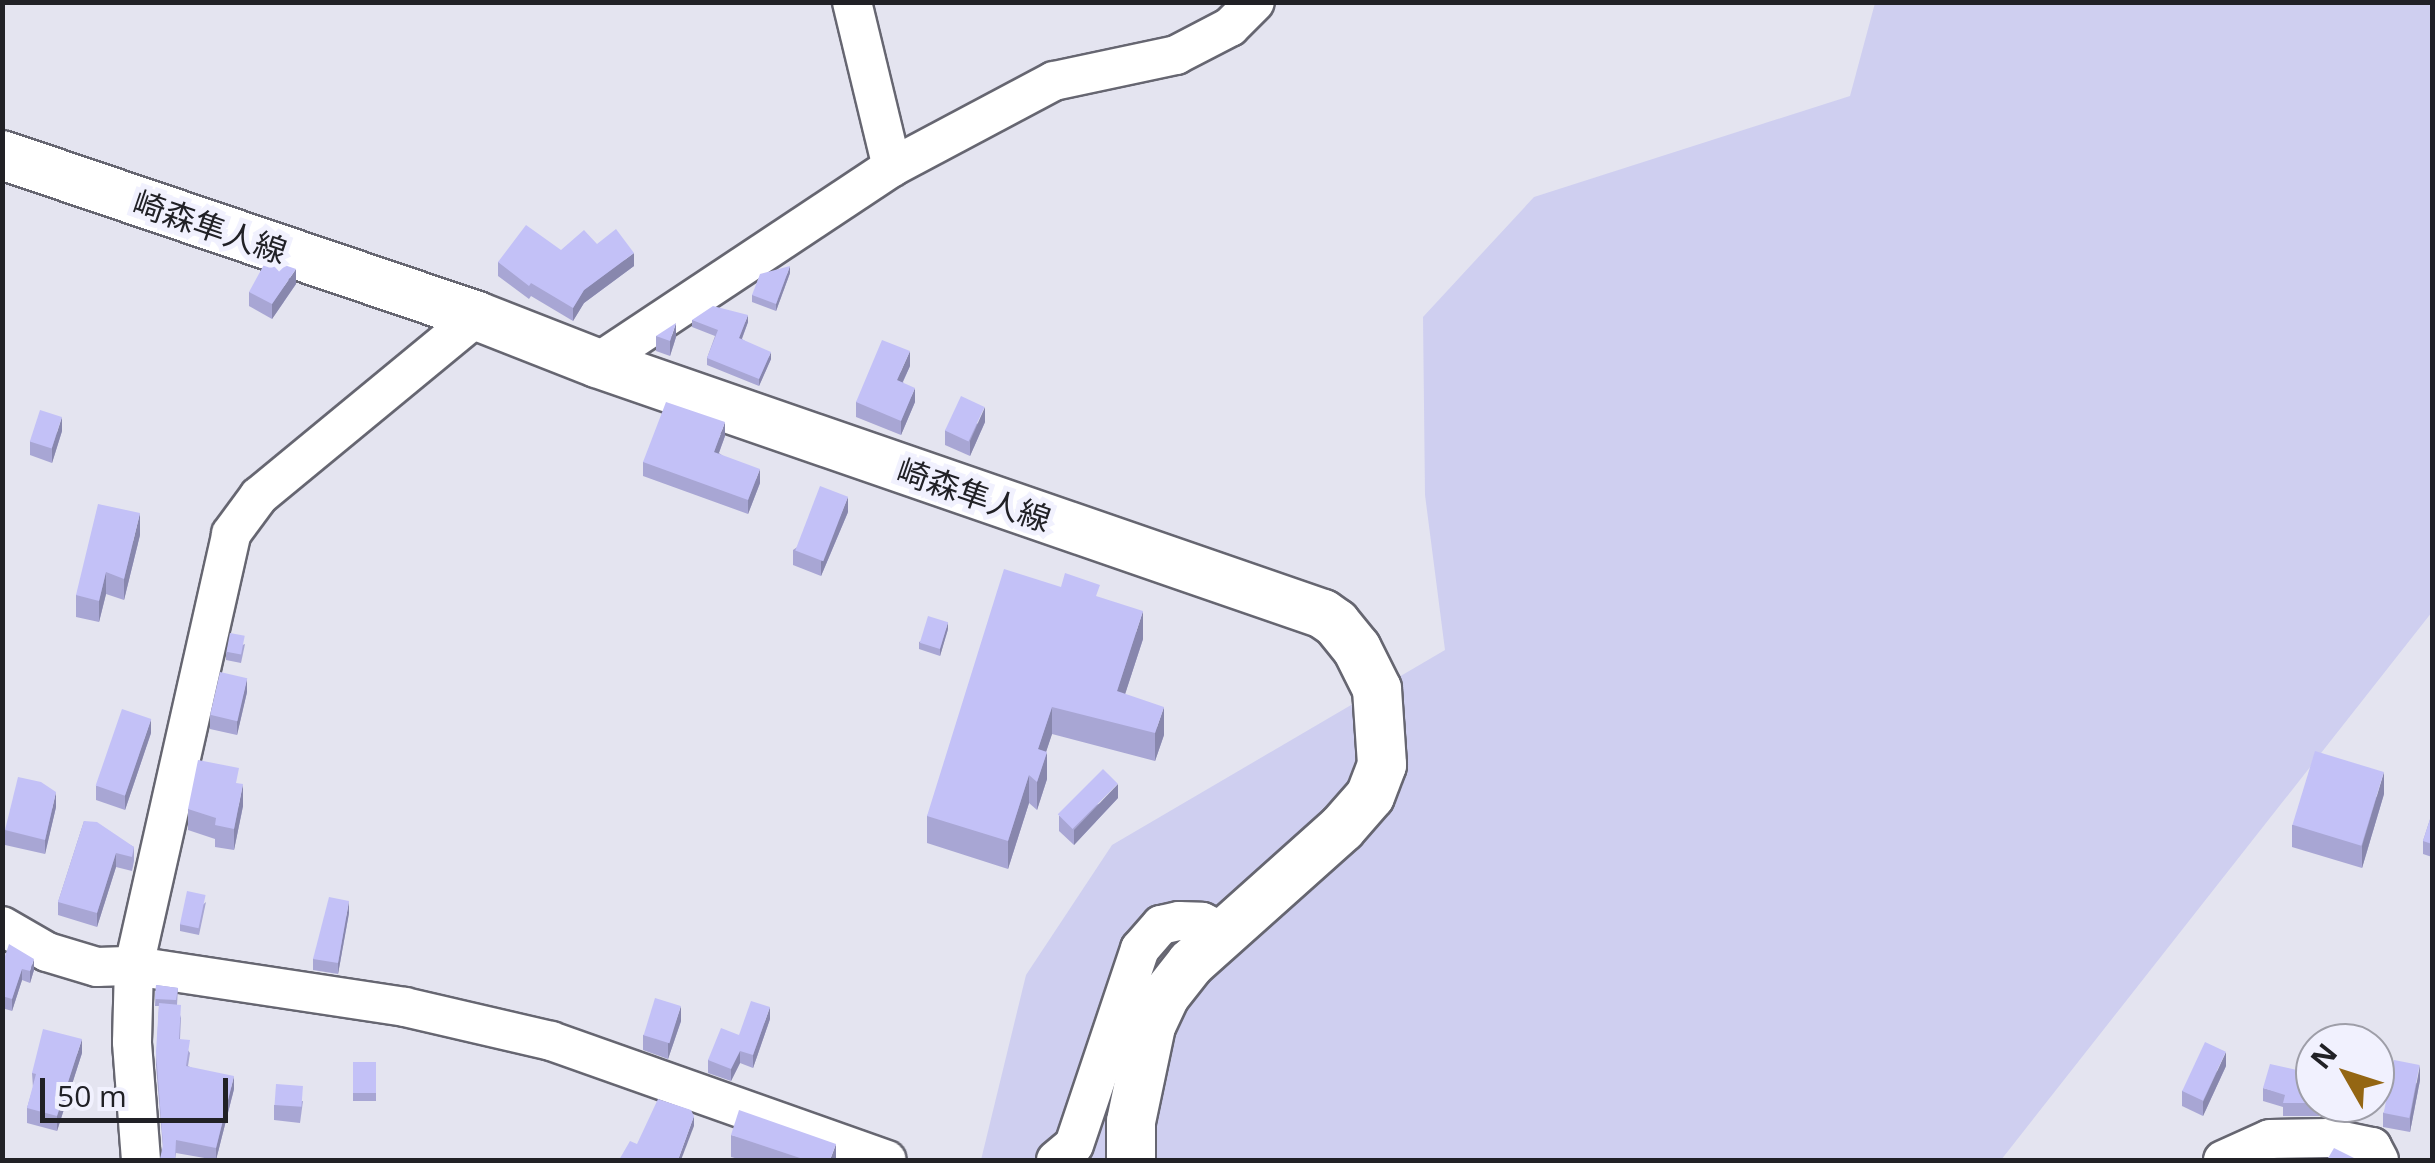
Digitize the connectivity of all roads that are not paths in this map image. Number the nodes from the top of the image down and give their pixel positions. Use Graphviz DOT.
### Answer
graph roads {
  1 [pos="852,2"];
  2 [pos="1254,2"];
  3 [pos="2,155"];
  4 [pos="892,167"];
  5 [pos="477,316"];
  6 [pos="596,363"];
  7 [pos="2,926"];
  8 [pos="1228,934"];
  9 [pos="134,966"];
  10 [pos="141,1160"];
  11 [pos="887,1160"];
  12 [pos="1056,1160"];
  13 [pos="1131,1160"];
  14 [pos="2223,1160"];
  15 [pos="2379,1160"];
  1 -- 4 [label="street"];
  2 -- 4 [label="street"];
  3 -- 5 [label="main road, 崎森隼人線"];
  4 -- 6 [label="street"];
  5 -- 6 [label="main road, 崎森隼人線"];
  5 -- 9 [label="street"];
  6 -- 8 [label="main road, 崎森隼人線"];
  7 -- 9 [label="street"];
  8 -- 12 [label="street"];
  8 -- 13 [label="main road, 崎森隼人線"];
  9 -- 10 [label="street"];
  9 -- 11 [label="street"];
  14 -- 15 [label="street"];
}
